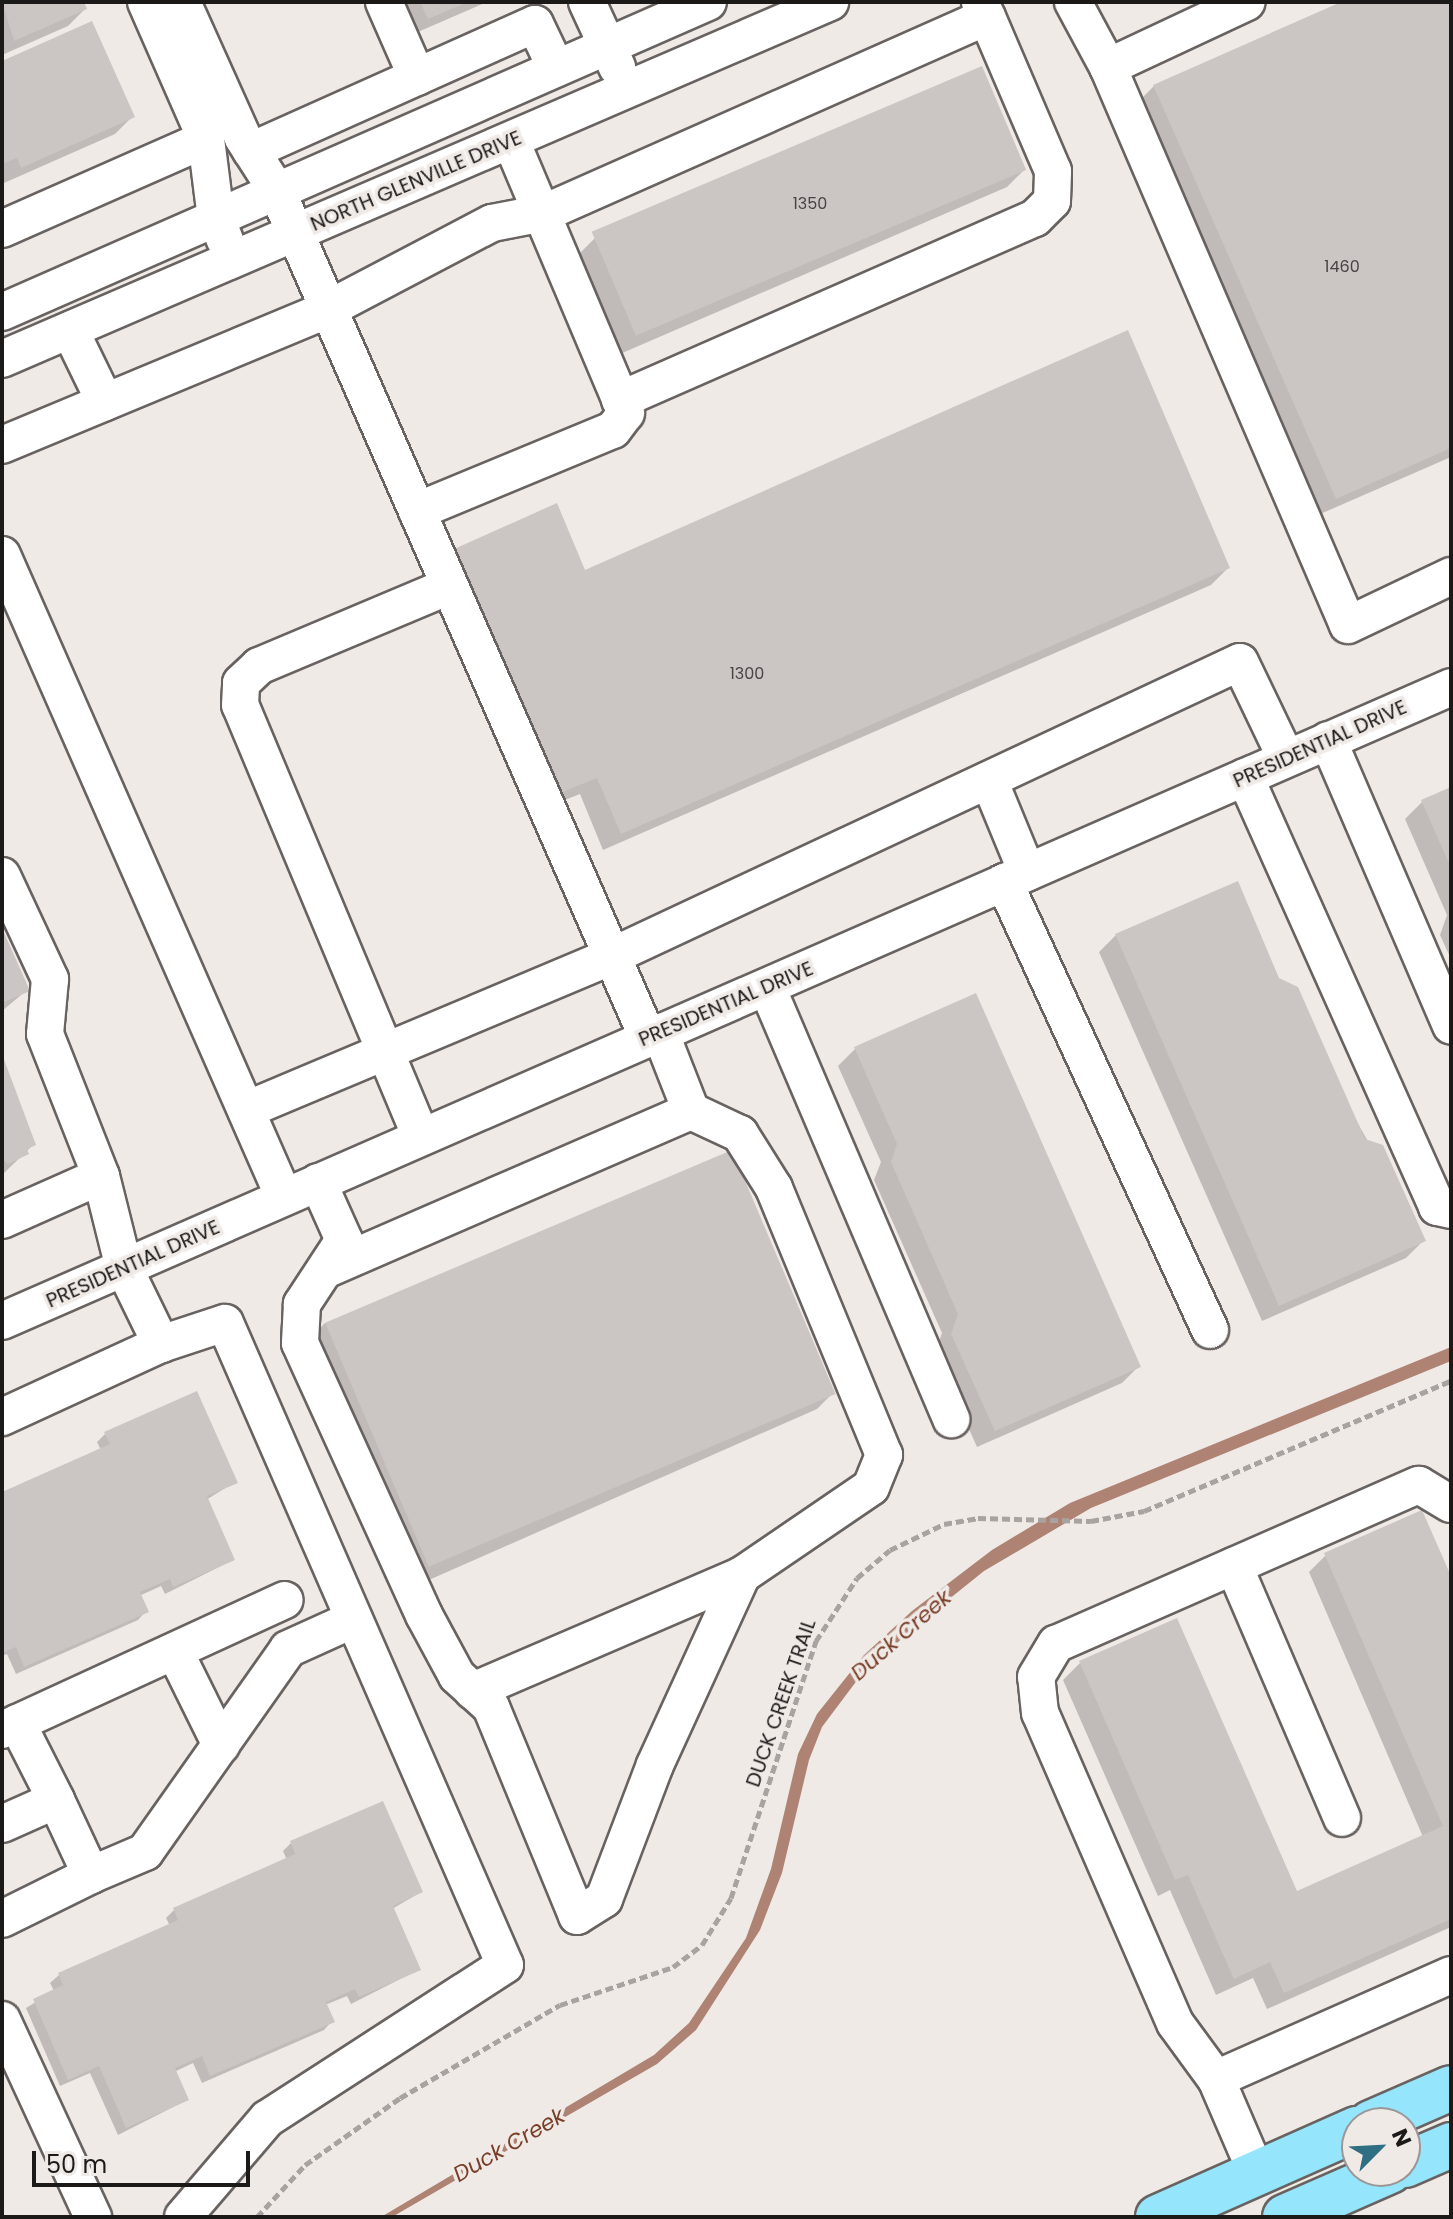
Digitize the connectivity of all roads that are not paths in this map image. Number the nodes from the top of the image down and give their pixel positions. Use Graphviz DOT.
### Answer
graph roads {
  1 [pos="146,2"];
  2 [pos="182,2"];
  3 [pos="384,2"];
  4 [pos="587,2"];
  5 [pos="708,2"];
  6 [pos="830,2"];
  7 [pos="1073,2"];
  8 [pos="1247,2"];
  9 [pos="983,10"];
  10 [pos="607,46"];
  11 [pos="1108,67"];
  12 [pos="556,68"];
  13 [pos="417,77"];
  14 [pos="628,90"];
  15 [pos="206,139"];
  16 [pos="511,141"];
  17 [pos="251,151"];
  18 [pos="277,191"];
  19 [pos="544,213"];
  20 [pos="216,218"];
  21 [pos="2,229"];
  22 [pos="295,233"];
  23 [pos="233,260"];
  24 [pos="328,309"];
  25 [pos="2,312"];
  26 [pos="70,330"];
  27 [pos="2,359"];
  28 [pos="620,400"];
  29 [pos="105,402"];
  30 [pos="2,445"];
  31 [pos="417,511"];
  32 [pos="2,555"];
  33 [pos="1451,576"];
  34 [pos="449,586"];
  35 [pos="1451,687"];
  36 [pos="1328,740"];
  37 [pos="1286,758"];
  38 [pos="1245,777"];
  39 [pos="989,780"];
  40 [pos="2,876"];
  41 [pos="1016,877"];
  42 [pos="612,956"];
  43 [pos="767,987"];
  44 [pos="1451,1026"];
  45 [pos="654,1035"];
  46 [pos="384,1053"];
  47 [pos="246,1110"];
  48 [pos="691,1111"];
  49 [pos="421,1137"];
  50 [pos="101,1176"];
  51 [pos="318,1182"];
  52 [pos="284,1197"];
  53 [pos="1451,1210"];
  54 [pos="2,1220"];
  55 [pos="124,1268"];
  56 [pos="325,1270"];
  57 [pos="2,1321"];
  58 [pos="1210,1330"];
  59 [pos="161,1344"];
  60 [pos="2,1417"];
  61 [pos="951,1419"];
  62 [pos="1451,1504"];
  63 [pos="1234,1566"];
  64 [pos="742,1575"];
  65 [pos="284,1600"];
  66 [pos="354,1619"];
  67 [pos="175,1652"];
  68 [pos="473,1691"];
  69 [pos="9,1727"];
  70 [pos="221,1745"];
  71 [pos="56,1800"];
  72 [pos="1342,1818"];
  73 [pos="2,1824"];
  74 [pos="91,1875"];
  75 [pos="2,1919"];
  76 [pos="1451,1975"];
  77 [pos="2,2020"];
  78 [pos="1216,2079"];
  79 [pos="1451,2088"];
  80 [pos="1408,2107"];
  81 [pos="1341,2136"];
  82 [pos="1451,2145"];
  83 [pos="1421,2158"];
  84 [pos="1257,2174"];
  85 [pos="1353,2187"];
  86 [pos="1179,2213"];
  87 [pos="93,2217"];
  88 [pos="183,2217"];
  89 [pos="1285,2217"];
  1 -- 15 [label="street"];
  2 -- 17 [label="street"];
  3 -- 13 [label="street"];
  4 -- 10 [label="street"];
  5 -- 10 [label="street"];
  6 -- 14 [label="street, NORTH GLENVILLE DRIVE"];
  7 -- 11 [label="street"];
  8 -- 11 [label="street"];
  9 -- 19 [label="street"];
  9 -- 28 [label="street"];
  10 -- 12 [label="street"];
  10 -- 14 [label="street"];
  11 -- 33 [label="street"];
  12 -- 13 [label="street"];
  12 -- 18 [label="street"];
  13 -- 17 [label="street"];
  14 -- 16 [label="street, NORTH GLENVILLE DRIVE"];
  15 -- 20 [label="street"];
  15 -- 21 [label="street"];
  16 -- 19 [label="street"];
  16 -- 22 [label="street, NORTH GLENVILLE DRIVE"];
  17 -- 18 [label="street"];
  18 -- 20 [label="street"];
  18 -- 22 [label="street"];
  19 -- 24 [label="street"];
  19 -- 28 [label="street"];
  20 -- 23 [label="street"];
  20 -- 25 [label="street"];
  22 -- 23 [label="street, NORTH GLENVILLE DRIVE"];
  22 -- 24 [label="street"];
  23 -- 26 [label="street, NORTH GLENVILLE DRIVE"];
  24 -- 29 [label="street"];
  24 -- 31 [label="street"];
  26 -- 27 [label="street, NORTH GLENVILLE DRIVE"];
  26 -- 29 [label="street"];
  28 -- 31 [label="street"];
  29 -- 30 [label="street"];
  31 -- 34 [label="street"];
  32 -- 47 [label="street"];
  34 -- 42 [label="street"];
  34 -- 46 [label="street"];
  35 -- 36 [label="street, PRESIDENTIAL DRIVE"];
  36 -- 37 [label="street, PRESIDENTIAL DRIVE"];
  36 -- 44 [label="street"];
  37 -- 38 [label="street, PRESIDENTIAL DRIVE"];
  37 -- 39 [label="street"];
  38 -- 41 [label="street, PRESIDENTIAL DRIVE"];
  38 -- 53 [label="street"];
  39 -- 41 [label="street"];
  39 -- 42 [label="street"];
  40 -- 50 [label="street"];
  41 -- 43 [label="street, PRESIDENTIAL DRIVE"];
  41 -- 58 [label="street"];
  42 -- 45 [label="street"];
  42 -- 46 [label="street"];
  43 -- 45 [label="street, PRESIDENTIAL DRIVE"];
  43 -- 61 [label="street"];
  45 -- 48 [label="street"];
  45 -- 49 [label="street, PRESIDENTIAL DRIVE"];
  46 -- 47 [label="street"];
  46 -- 49 [label="street"];
  47 -- 52 [label="street"];
  48 -- 56 [label="street"];
  48 -- 64 [label="street"];
  49 -- 51 [label="street, PRESIDENTIAL DRIVE"];
  50 -- 54 [label="street"];
  50 -- 55 [label="street"];
  51 -- 52 [label="street, PRESIDENTIAL DRIVE"];
  51 -- 56 [label="street"];
  52 -- 55 [label="street, PRESIDENTIAL DRIVE"];
  55 -- 57 [label="street, PRESIDENTIAL DRIVE"];
  55 -- 59 [label="street"];
  56 -- 68 [label="street"];
  59 -- 60 [label="street"];
  59 -- 66 [label="street"];
  62 -- 63 [label="street"];
  63 -- 72 [label="street"];
  63 -- 78 [label="street"];
  64 -- 68 [label="street"];
  64 -- 68 [label="street"];
  65 -- 67 [label="street"];
  66 -- 70 [label="street"];
  66 -- 88 [label="street"];
  67 -- 69 [label="street"];
  67 -- 70 [label="street"];
  69 -- 71 [label="street"];
  70 -- 74 [label="street"];
  71 -- 73 [label="street"];
  71 -- 74 [label="street"];
  74 -- 75 [label="street"];
  76 -- 78 [label="street"];
  77 -- 87 [label="street"];
  78 -- 84 [label="street"];
  79 -- 80 [label="main road"];
  81 -- 84 [label="main road"];
  82 -- 83 [label="main road"];
  84 -- 86 [label="main road"];
  85 -- 89 [label="main road"];
}
